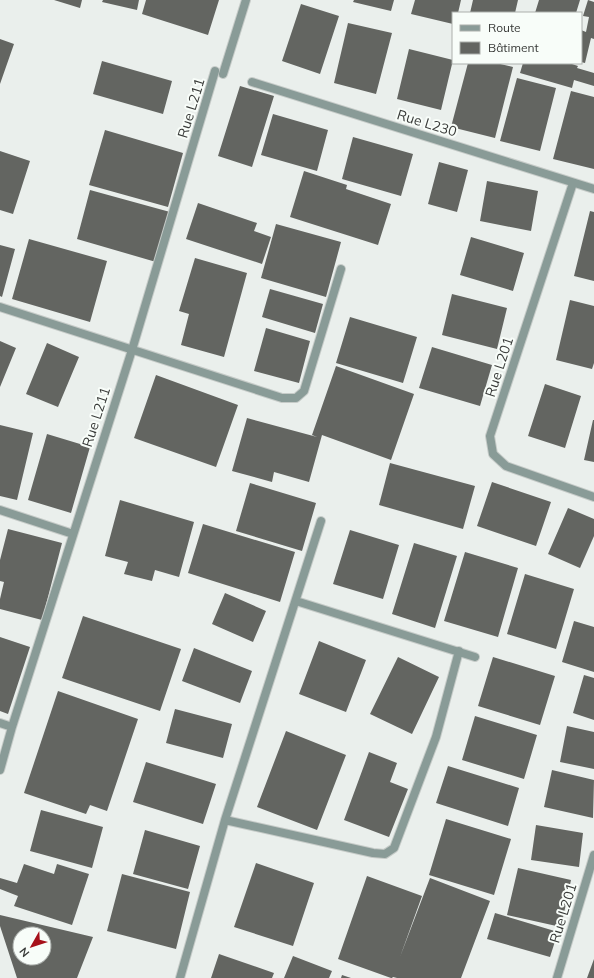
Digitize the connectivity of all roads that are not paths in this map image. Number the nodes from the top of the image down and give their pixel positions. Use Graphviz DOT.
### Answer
graph roads {
  1 [pos="246,0"];
  2 [pos="215,71"];
  3 [pos="223,74"];
  4 [pos="252,82"];
  5 [pos="573,183"];
  6 [pos="594,189"];
  7 [pos="341,269"];
  8 [pos="0,307"];
  9 [pos="132,350"];
  10 [pos="594,497"];
  11 [pos="0,510"];
  12 [pos="321,521"];
  13 [pos="73,534"];
  14 [pos="296,601"];
  15 [pos="459,651"];
  16 [pos="475,657"];
  17 [pos="0,723"];
  18 [pos="12,727"];
  19 [pos="0,770"];
  20 [pos="225,820"];
  21 [pos="594,855"];
  22 [pos="180,978"];
  23 [pos="557,978"];
  1 -- 3 [label="street, Rue L211"];
  2 -- 9 [label="street, Rue L211"];
  4 -- 5 [label="street, Rue L230"];
  5 -- 6 [label="street, Rue L230"];
  5 -- 10 [label="street, Rue L201"];
  7 -- 9 [label="street"];
  8 -- 9 [label="street"];
  9 -- 13 [label="street, Rue L211"];
  11 -- 13 [label="street"];
  12 -- 14 [label="street"];
  13 -- 18 [label="street, Rue L211"];
  14 -- 15 [label="street"];
  14 -- 20 [label="street"];
  15 -- 16 [label="street"];
  15 -- 20 [label="street"];
  17 -- 18 [label="street"];
  18 -- 19 [label="street, Rue L211"];
  20 -- 22 [label="street"];
  21 -- 23 [label="street, Rue L201"];
}
